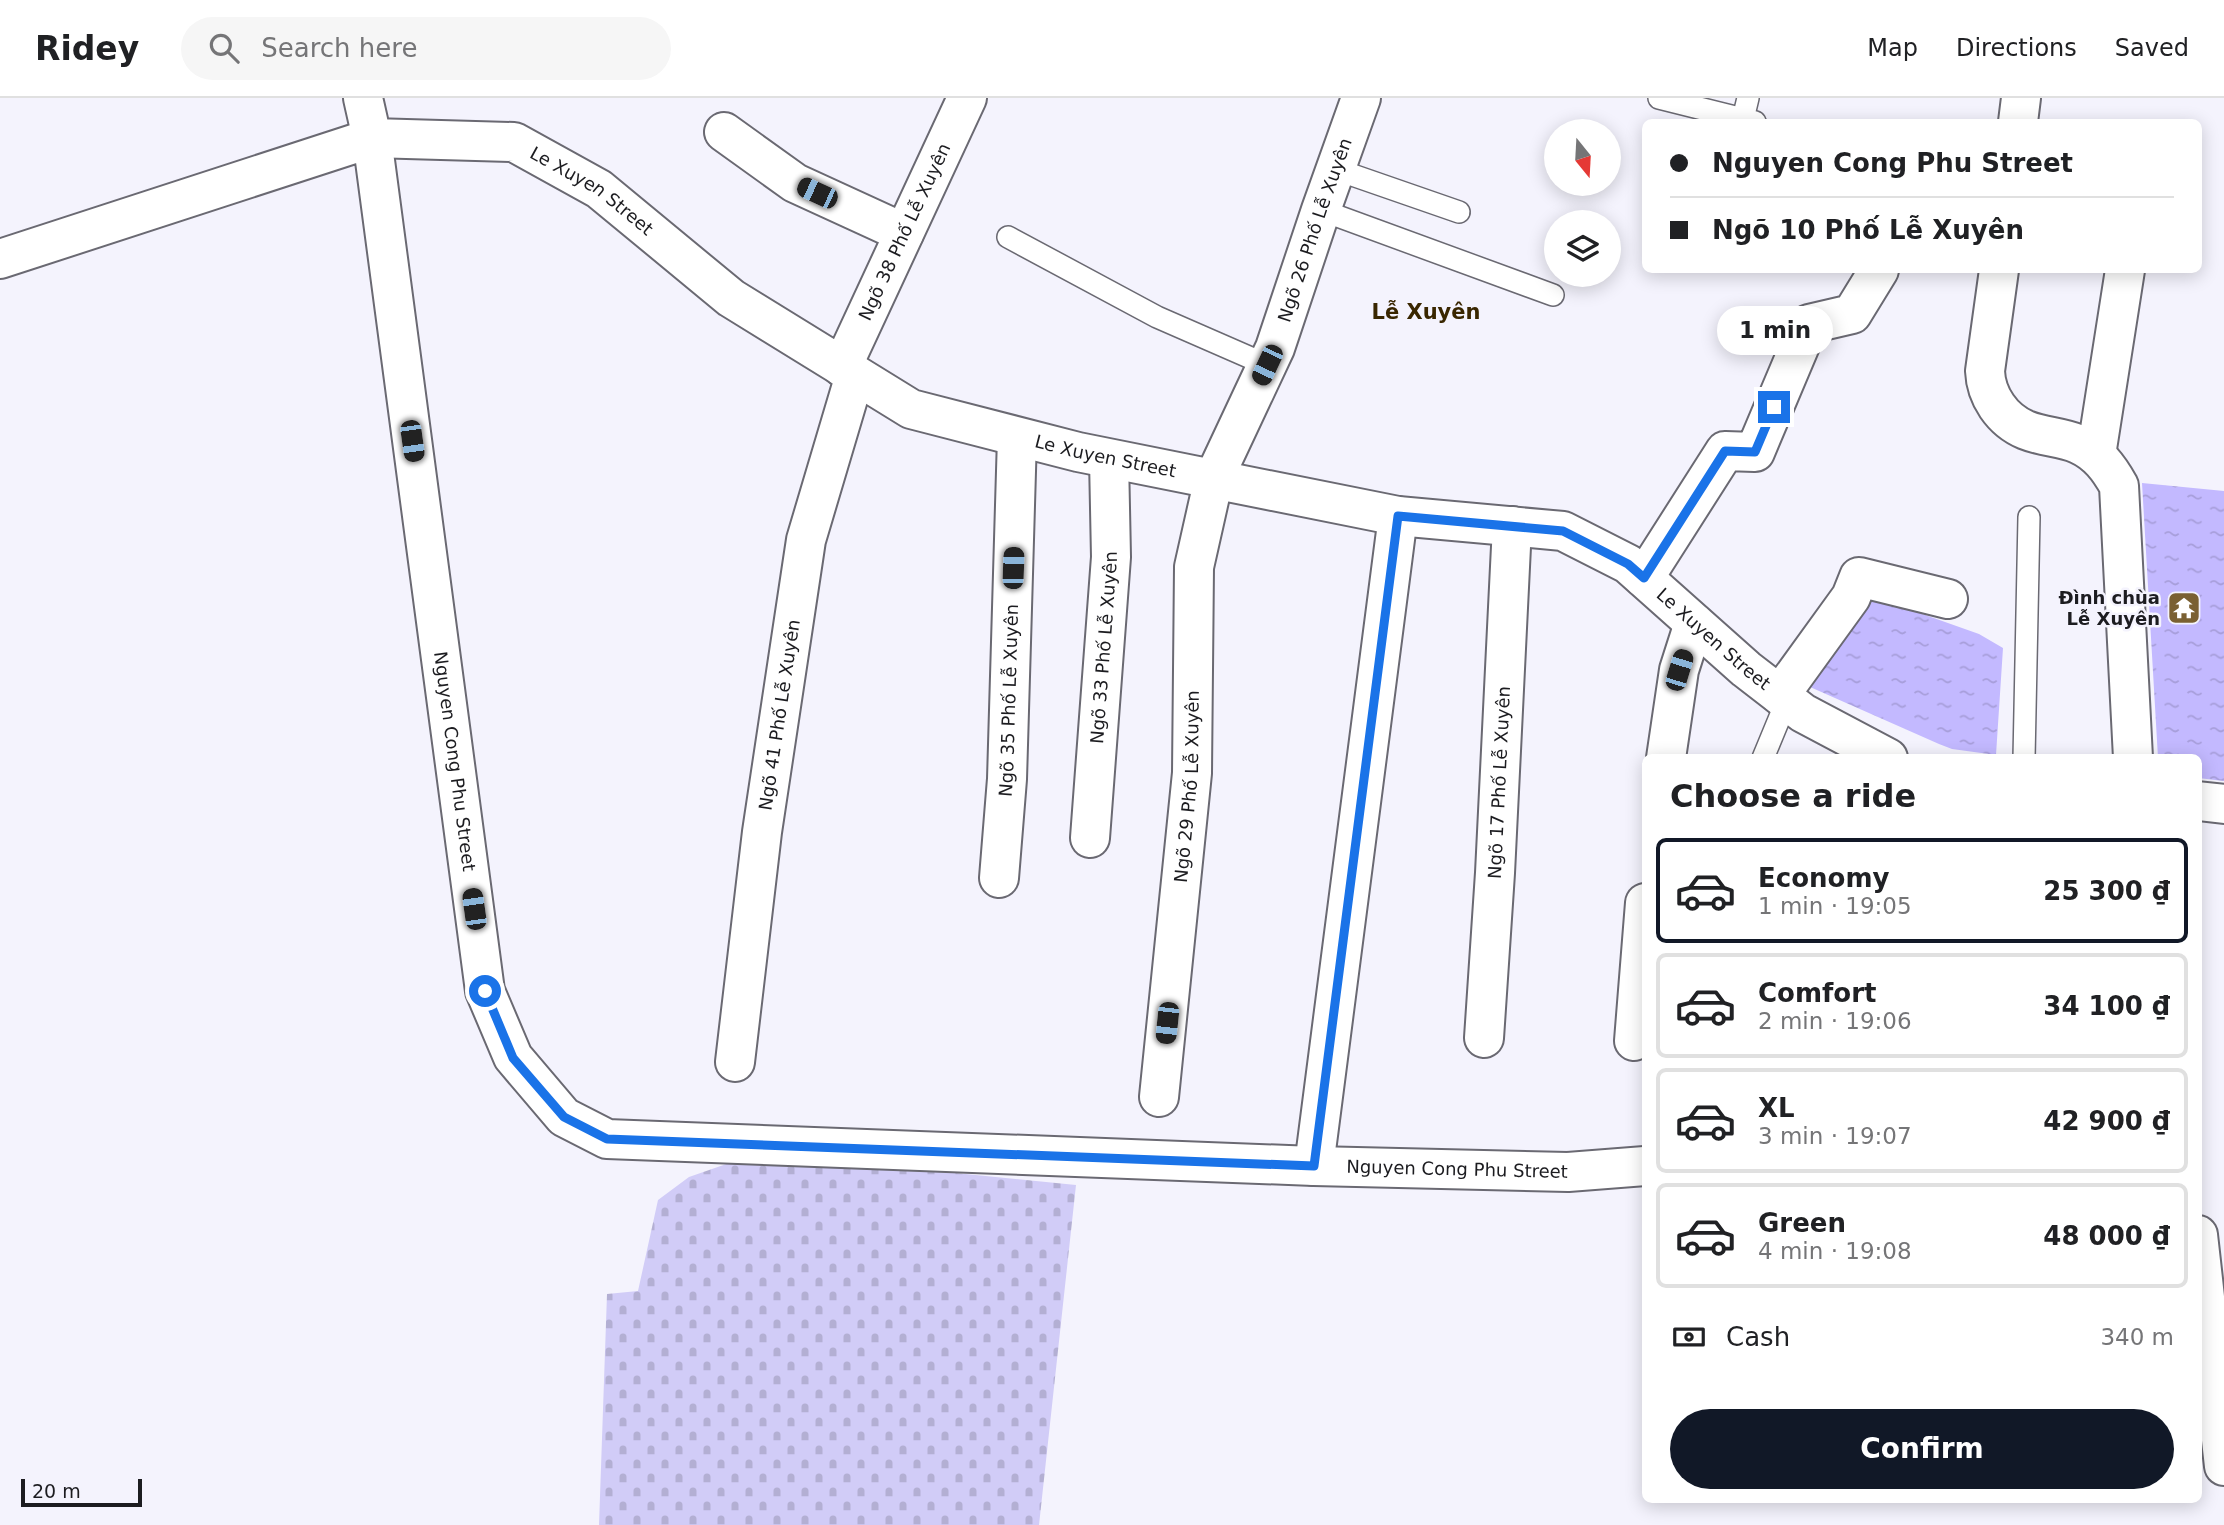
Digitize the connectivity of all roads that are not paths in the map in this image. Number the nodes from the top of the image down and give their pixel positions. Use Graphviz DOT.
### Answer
graph roads {
  1 [pos="363,98"];
  2 [pos="967,98"];
  3 [pos="1361,98"];
  4 [pos="1659,98"];
  5 [pos="1748,98"];
  6 [pos="2021,98"];
  7 [pos="1741,119"];
  8 [pos="1749,119"];
  9 [pos="2018,119"];
  10 [pos="724,132"];
  11 [pos="372,138"];
  12 [pos="1335,169"];
  13 [pos="1321,210"];
  14 [pos="1459,212"];
  15 [pos="904,233"];
  16 [pos="1008,237"];
  17 [pos="0,259"];
  18 [pos="1877,273"];
  19 [pos="1998,273"];
  20 [pos="2125,273"];
  21 [pos="1553,295"];
  22 [pos="1267,365"];
  23 [pos="848,371"];
  24 [pos="1017,436"];
  25 [pos="2096,454"];
  26 [pos="1109,458"];
  27 [pos="1214,478"];
  28 [pos="1398,516"];
  29 [pos="2029,517"];
  30 [pos="1512,526"];
  31 [pos="1644,578"];
  32 [pos="1948,600"];
  33 [pos="1694,622"];
  34 [pos="1784,698"];
  35 [pos="1667,754"];
  36 [pos="1764,754"];
  37 [pos="1880,754"];
  38 [pos="2024,754"];
  39 [pos="2133,754"];
  40 [pos="2202,801"];
  41 [pos="2224,804"];
  42 [pos="1090,838"];
  43 [pos="999,878"];
  44 [pos="1642,940"];
  45 [pos="1483,1038"];
  46 [pos="1634,1041"];
  47 [pos="735,1062"];
  48 [pos="1159,1097"];
  49 [pos="1314,1166"];
  50 [pos="1642,1166"];
  51 [pos="2202,1271"];
  52 [pos="2224,1466"];
  1 -- 11 [label="street"];
  2 -- 15 [label="street, Ngõ 38 Phố Lễ Xuyên"];
  3 -- 12 [label="street, Ngõ 26 Phố Lễ Xuyên"];
  4 -- 7 [label="lane"];
  5 -- 8 [label="lane"];
  6 -- 9 [label="street"];
  10 -- 15 [label="street"];
  11 -- 17 [label="street, Le Xuyen Street"];
  11 -- 23 [label="street, Le Xuyen Street"];
  11 -- 49 [label="street, Nguyen Cong Phu Street"];
  12 -- 13 [label="street, Ngõ 26 Phố Lễ Xuyên"];
  12 -- 14 [label="lane"];
  13 -- 21 [label="lane"];
  13 -- 22 [label="street, Ngõ 26 Phố Lễ Xuyên"];
  15 -- 23 [label="street, Ngõ 38 Phố Lễ Xuyên"];
  16 -- 22 [label="lane"];
  18 -- 31 [label="street"];
  19 -- 25 [label="street"];
  20 -- 25 [label="street"];
  22 -- 27 [label="street, Ngõ 26 Phố Lễ Xuyên"];
  23 -- 24 [label="street, Le Xuyen Street"];
  23 -- 47 [label="street, Ngõ 41 Phố Lễ Xuyên"];
  24 -- 26 [label="street, Le Xuyen Street"];
  24 -- 43 [label="street, Ngõ 35 Phố Lễ Xuyên"];
  25 -- 39 [label="street"];
  26 -- 27 [label="street, Le Xuyen Street"];
  26 -- 42 [label="street, Ngõ 33 Phố Lễ Xuyên"];
  27 -- 28 [label="street, Le Xuyen Street"];
  27 -- 48 [label="street, Ngõ 29 Phố Lễ Xuyên"];
  28 -- 30 [label="street, Le Xuyen Street"];
  28 -- 49 [label="street"];
  29 -- 38 [label="lane"];
  30 -- 31 [label="street, Le Xuyen Street"];
  30 -- 45 [label="street, Ngõ 17 Phố Lễ Xuyên"];
  31 -- 33 [label="street, Le Xuyen Street"];
  32 -- 34 [label="street"];
  33 -- 34 [label="street, Le Xuyen Street"];
  33 -- 35 [label="street"];
  34 -- 36 [label="lane"];
  34 -- 37 [label="street, Le Xuyen Street"];
  40 -- 41 [label="street"];
  44 -- 46 [label="street"];
  49 -- 50 [label="street, Nguyen Cong Phu Street"];
  51 -- 52 [label="street"];
}
